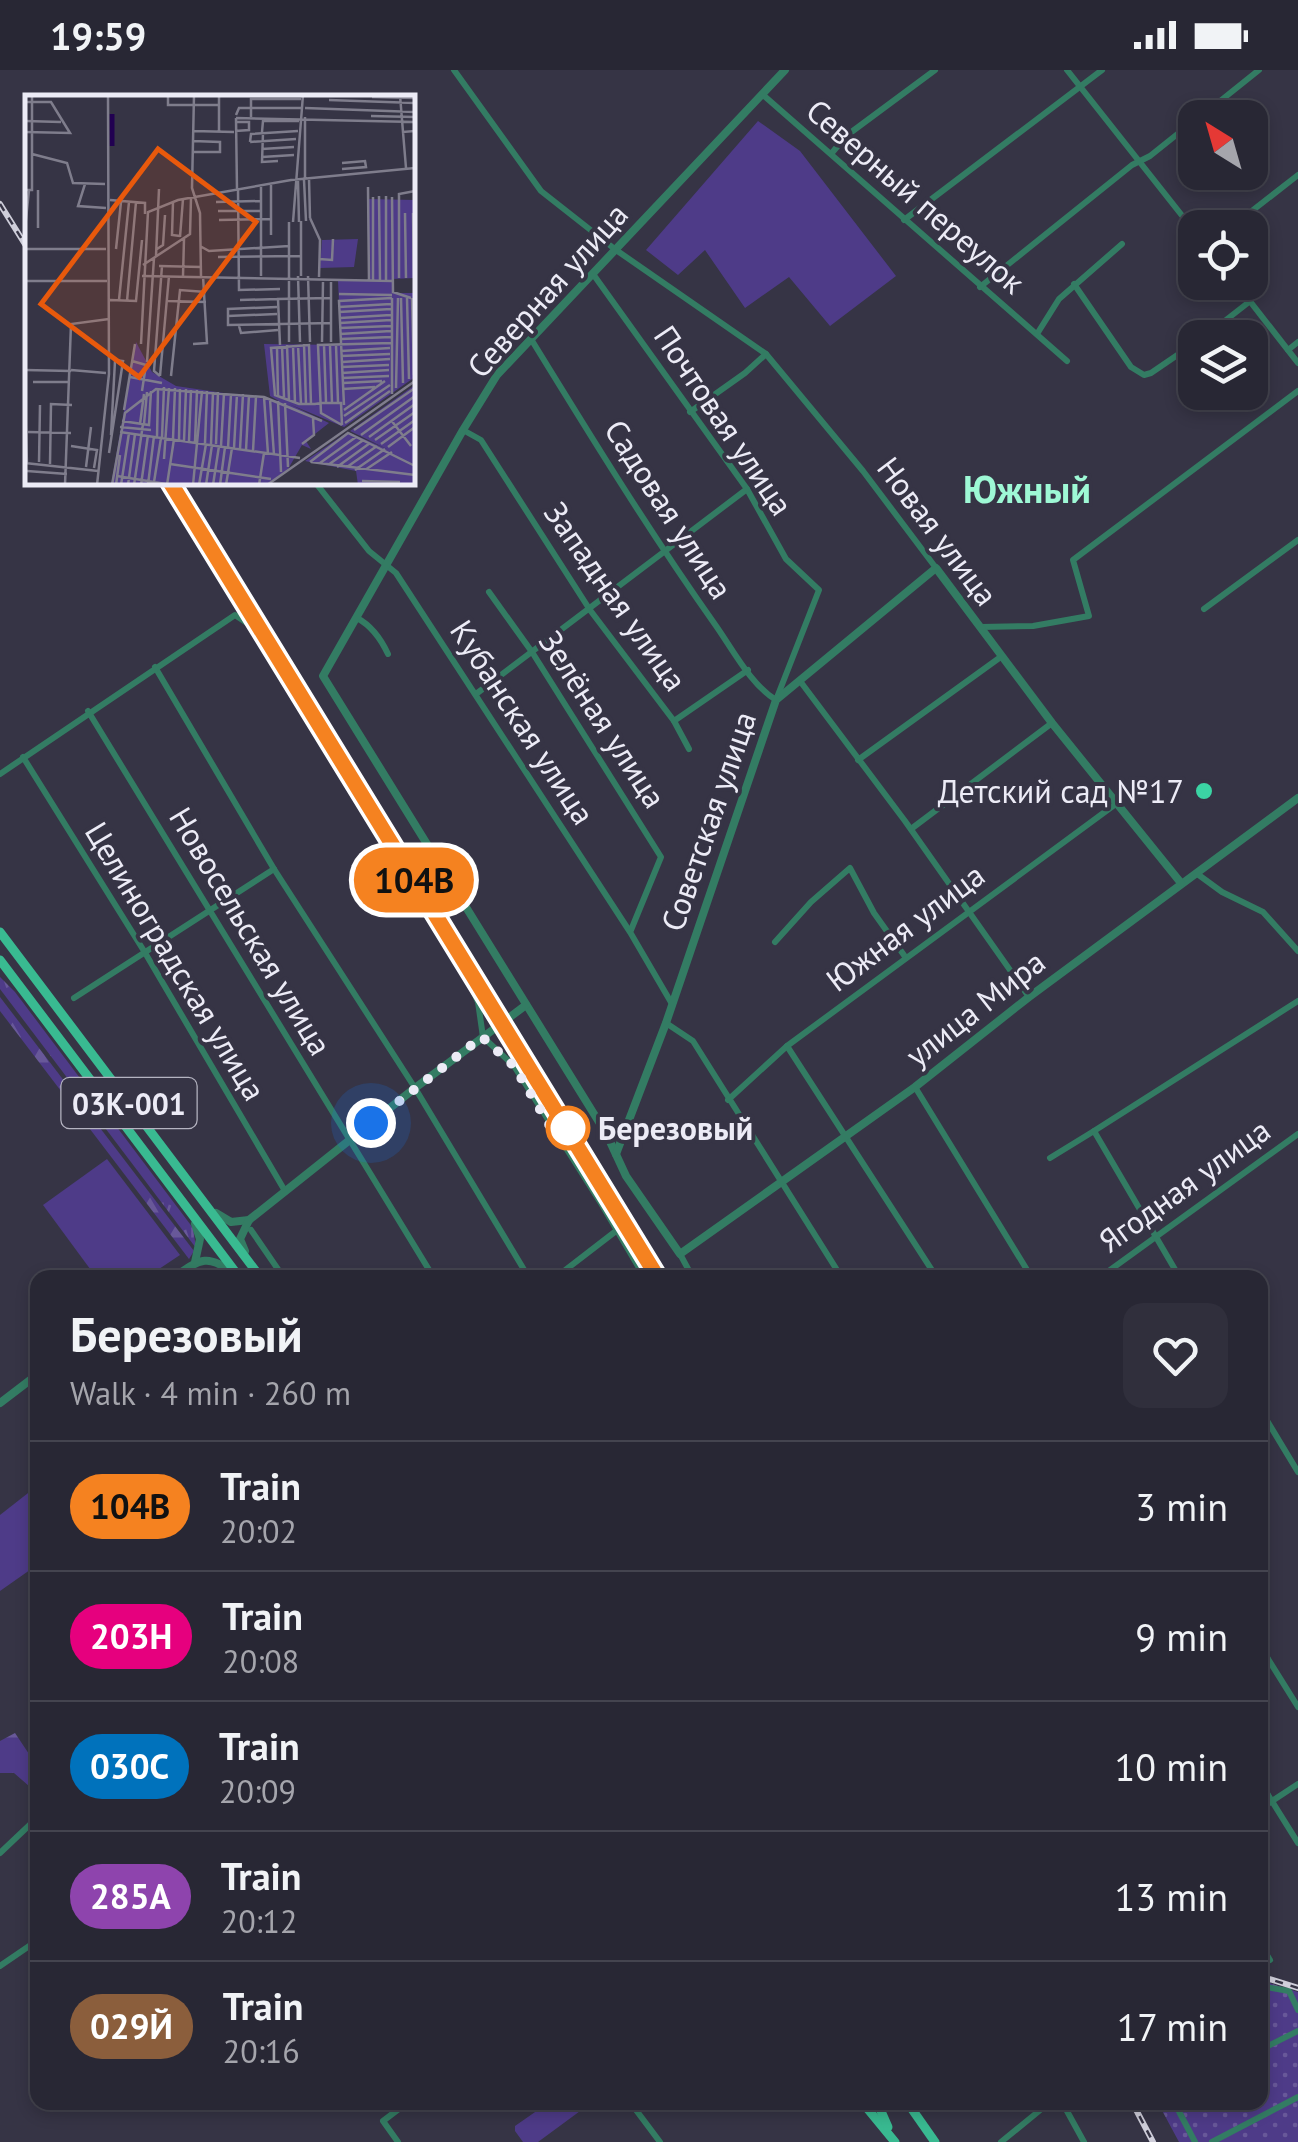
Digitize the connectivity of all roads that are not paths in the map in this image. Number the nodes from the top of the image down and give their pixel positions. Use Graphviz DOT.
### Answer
graph roads {
  1 [pos="454,70"];
  2 [pos="785,70"];
  3 [pos="935,70"];
  4 [pos="1067,70"];
  5 [pos="1102,70"];
  6 [pos="1259,70"];
  7 [pos="1081,87"];
  8 [pos="762,94"];
  9 [pos="1221,100"];
  10 [pos="1178,133"];
  11 [pos="831,154"];
  12 [pos="1140,162"];
  13 [pos="1298,174"];
  14 [pos="1178,210"];
  15 [pos="1253,210"];
  16 [pos="904,220"];
  17 [pos="1122,244"];
  18 [pos="616,250"];
  19 [pos="593,274"];
  20 [pos="1074,284"];
  21 [pos="980,286"];
  22 [pos="1249,302"];
  23 [pos="1226,320"];
  24 [pos="1037,334"];
  25 [pos="530,338"];
  26 [pos="1298,342"];
  27 [pos="1288,350"];
  28 [pos="766,354"];
  29 [pos="1178,355"];
  30 [pos="1067,361"];
  31 [pos="1298,363"];
  32 [pos="1298,391"];
  33 [pos="690,412"];
  34 [pos="462,430"];
  35 [pos="317,485"];
  36 [pos="747,489"];
  37 [pos="1298,540"];
  38 [pos="663,551"];
  39 [pos="387,564"];
  40 [pos="936,568"];
  41 [pos="489,592"];
  42 [pos="1204,609"];
  43 [pos="590,610"];
  44 [pos="357,618"];
  45 [pos="980,627"];
  46 [pos="532,652"];
  47 [pos="388,654"];
  48 [pos="1002,656"];
  49 [pos="155,667"];
  50 [pos="748,670"];
  51 [pos="800,680"];
  52 [pos="476,694"];
  53 [pos="776,700"];
  54 [pos="88,712"];
  55 [pos="674,722"];
  56 [pos="1052,722"];
  57 [pos="689,749"];
  58 [pos="23,757"];
  59 [pos="858,760"];
  60 [pos="0,774"];
  61 [pos="1298,798"];
  62 [pos="1118,802"];
  63 [pos="910,828"];
  64 [pos="274,869"];
  65 [pos="1196,873"];
  66 [pos="1181,883"];
  67 [pos="209,910"];
  68 [pos="968,910"];
  69 [pos="0,932"];
  70 [pos="630,932"];
  71 [pos="775,942"];
  72 [pos="144,951"];
  73 [pos="1298,951"];
  74 [pos="906,958"];
  75 [pos="0,960"];
  76 [pos="1029,996"];
  77 [pos="74,998"];
  78 [pos="1298,1001"];
  79 [pos="672,1004"];
  80 [pos="526,1005"];
  81 [pos="666,1022"];
  82 [pos="482,1037"];
  83 [pos="788,1046"];
  84 [pos="915,1087"];
  85 [pos="415,1088"];
  86 [pos="728,1100"];
  87 [pos="1094,1131"];
  88 [pos="1298,1134"];
  89 [pos="846,1136"];
  90 [pos="349,1140"];
  91 [pos="616,1154"];
  92 [pos="1050,1158"];
  93 [pos="782,1182"];
  94 [pos="285,1191"];
  95 [pos="179,1197"];
  96 [pos="208,1208"];
  97 [pos="250,1225"];
  98 [pos="616,1231"];
  99 [pos="1155,1236"];
  100 [pos="680,1254"];
  101 [pos="195,1262"];
  102 [pos="184,1270"];
  103 [pos="230,1270"];
  104 [pos="234,1270"];
  105 [pos="255,1270"];
  106 [pos="256,1270"];
  107 [pos="279,1270"];
  108 [pos="429,1270"];
  109 [pos="525,1270"];
  110 [pos="565,1270"];
  111 [pos="639,1270"];
  112 [pos="689,1270"];
  113 [pos="837,1270"];
  114 [pos="932,1270"];
  115 [pos="1027,1270"];
  116 [pos="1109,1270"];
  117 [pos="1175,1270"];
  118 [pos="30,1380"];
  119 [pos="0,1403"];
  120 [pos="1268,1423"];
  121 [pos="1298,1472"];
  122 [pos="1268,1659"];
  123 [pos="1298,1706"];
  124 [pos="1298,1784"];
  125 [pos="1268,1795"];
  126 [pos="1272,1801"];
  127 [pos="1268,1804"];
  128 [pos="30,1825"];
  129 [pos="1298,1842"];
  130 [pos="0,1853"];
  131 [pos="30,1945"];
  132 [pos="1268,1957"];
  133 [pos="1270,1960"];
  134 [pos="0,1966"];
  135 [pos="1268,1987"];
  136 [pos="1298,2010"];
  137 [pos="1298,2031"];
  138 [pos="1268,2046"];
  139 [pos="1298,2097"];
  140 [pos="398,2110"];
  141 [pos="636,2110"];
  142 [pos="869,2110"];
  143 [pos="881,2110"];
  144 [pos="913,2110"];
  145 [pos="1040,2110"];
  146 [pos="1066,2110"];
  147 [pos="1178,2110"];
  148 [pos="398,2142"];
  149 [pos="660,2142"];
  150 [pos="896,2142"];
  151 [pos="935,2142"];
  152 [pos="1001,2142"];
  153 [pos="1084,2142"];
  154 [pos="1194,2142"];
  155 [pos="1212,2142"];
  1 -- 18 [label="street, Новая улица"];
  2 -- 8 [label="street, Северная улица"];
  3 -- 11 [label="street"];
  4 -- 7 [label="street"];
  5 -- 7 [label="street"];
  6 -- 9 [label="street"];
  7 -- 12 [label="street"];
  7 -- 16 [label="street"];
  8 -- 11 [label="street, Северный переулок"];
  8 -- 18 [label="street, Северная улица"];
  10 -- 12 [label="street"];
  11 -- 16 [label="street, Северный переулок"];
  12 -- 14 [label="street"];
  12 -- 21 [label="street"];
  13 -- 15 [label="street"];
  16 -- 21 [label="street, Северный переулок"];
  17 -- 20 [label="street, Северный переулок"];
  18 -- 19 [label="street, Северная улица"];
  18 -- 28 [label="street, Новая улица"];
  19 -- 25 [label="street, Северная улица"];
  19 -- 33 [label="street, Почтовая улица"];
  20 -- 24 [label="street, Северный переулок"];
  20 -- 29 [label="street, Северный переулок"];
  21 -- 24 [label="street, Северный переулок"];
  22 -- 23 [label="street"];
  22 -- 27 [label="street"];
  24 -- 30 [label="street, Северный переулок"];
  25 -- 34 [label="street, Северная улица"];
  25 -- 38 [label="street, Садовая улица"];
  26 -- 27 [label="street"];
  27 -- 31 [label="street"];
  28 -- 33 [label="street"];
  28 -- 40 [label="street, Новая улица"];
  32 -- 45 [label="street"];
  33 -- 36 [label="street, Почтовая улица"];
  34 -- 39 [label="street, Северная улица"];
  34 -- 43 [label="street, Западная улица"];
  35 -- 39 [label="street, Кубанская улица"];
  36 -- 38 [label="street"];
  36 -- 53 [label="street, Почтовая улица"];
  37 -- 42 [label="street"];
  38 -- 43 [label="street"];
  38 -- 50 [label="street, Садовая улица"];
  39 -- 44 [label="street, Северная улица"];
  39 -- 52 [label="street, Кубанская улица"];
  40 -- 45 [label="street, Новая улица"];
  40 -- 51 [label="street, Советская улица"];
  41 -- 46 [label="street, Зелёная улица"];
  43 -- 46 [label="street"];
  43 -- 55 [label="street, Западная улица"];
  44 -- 47 [label="street"];
  44 -- 80 [label="street, Северная улица"];
  45 -- 48 [label="street, Новая улица"];
  46 -- 52 [label="street"];
  46 -- 70 [label="street, Зелёная улица"];
  48 -- 56 [label="street, Новая улица"];
  48 -- 59 [label="street"];
  49 -- 54 [label="street"];
  49 -- 64 [label="street"];
  49 -- 82 [label="street"];
  50 -- 53 [label="street, Садовая улица"];
  50 -- 55 [label="street, Западная улица"];
  51 -- 53 [label="street, Советская улица"];
  51 -- 59 [label="street"];
  52 -- 70 [label="street, Кубанская улица"];
  53 -- 79 [label="street, Советская улица"];
  54 -- 58 [label="street"];
  54 -- 67 [label="street, Новосельская улица"];
  55 -- 57 [label="street"];
  56 -- 62 [label="street, Новая улица"];
  56 -- 63 [label="street"];
  58 -- 60 [label="street"];
  58 -- 72 [label="street, Целиноградская улица"];
  59 -- 63 [label="street"];
  61 -- 65 [label="street, улица Мира"];
  62 -- 66 [label="street, Новая улица"];
  62 -- 68 [label="street, Южная улица"];
  63 -- 68 [label="street"];
  64 -- 67 [label="street"];
  64 -- 85 [label="street"];
  65 -- 66 [label="street, улица Мира"];
  65 -- 73 [label="street"];
  66 -- 76 [label="street, улица Мира"];
  67 -- 72 [label="street"];
  67 -- 90 [label="street, Новосельская улица"];
  68 -- 74 [label="street, Южная улица"];
  68 -- 76 [label="street"];
  69 -- 96 [label="main road, 03К-001"];
  70 -- 79 [label="street, Кубанская улица"];
  71 -- 74 [label="street"];
  72 -- 77 [label="street"];
  72 -- 94 [label="street, Целиноградская улица"];
  74 -- 83 [label="street, Южная улица"];
  75 -- 95 [label="main road, 03К-001"];
  76 -- 84 [label="street, улица Мира"];
  78 -- 87 [label="street"];
  79 -- 81 [label="street, Советская улица"];
  80 -- 82 [label="street"];
  80 -- 91 [label="street"];
  81 -- 86 [label="street"];
  81 -- 91 [label="street, Советская улица"];
  82 -- 85 [label="street"];
  82 -- 98 [label="street"];
  83 -- 86 [label="street, Южная улица"];
  83 -- 89 [label="street"];
  84 -- 89 [label="street, улица Мира"];
  84 -- 115 [label="street"];
  85 -- 90 [label="street"];
  85 -- 109 [label="street"];
  86 -- 93 [label="street"];
  87 -- 92 [label="street"];
  87 -- 99 [label="street"];
  88 -- 99 [label="street, Ягодная улица"];
  89 -- 93 [label="street, улица Мира"];
  89 -- 114 [label="street"];
  90 -- 94 [label="street"];
  90 -- 108 [label="street, Новосельская улица"];
  91 -- 100 [label="street"];
  93 -- 100 [label="street, улица Мира"];
  93 -- 113 [label="street"];
  94 -- 97 [label="street"];
  95 -- 101 [label="street"];
  95 -- 104 [label="main road, 03К-001"];
  96 -- 97 [label="street"];
  96 -- 105 [label="main road, 03К-001"];
  97 -- 106 [label="street"];
  97 -- 107 [label="street"];
  98 -- 110 [label="street"];
  98 -- 111 [label="street"];
  99 -- 116 [label="street, Ягодная улица"];
  99 -- 117 [label="street"];
  100 -- 112 [label="street"];
  101 -- 102 [label="street"];
  101 -- 103 [label="street"];
  118 -- 119 [label="street"];
  120 -- 121 [label="street"];
  122 -- 123 [label="street"];
  124 -- 126 [label="street"];
  125 -- 126 [label="street"];
  126 -- 127 [label="street"];
  126 -- 129 [label="street"];
  128 -- 130 [label="street"];
  131 -- 134 [label="street"];
  132 -- 133 [label="street"];
  135 -- 136 [label="street"];
  137 -- 138 [label="street"];
  139 -- 155 [label="street"];
  140 -- 148 [label="street"];
  141 -- 149 [label="street"];
  142 -- 150 [label="main road"];
  143 -- 150 [label="main road"];
  144 -- 151 [label="main road"];
  145 -- 152 [label="street"];
  146 -- 153 [label="street"];
  147 -- 154 [label="street"];
}
